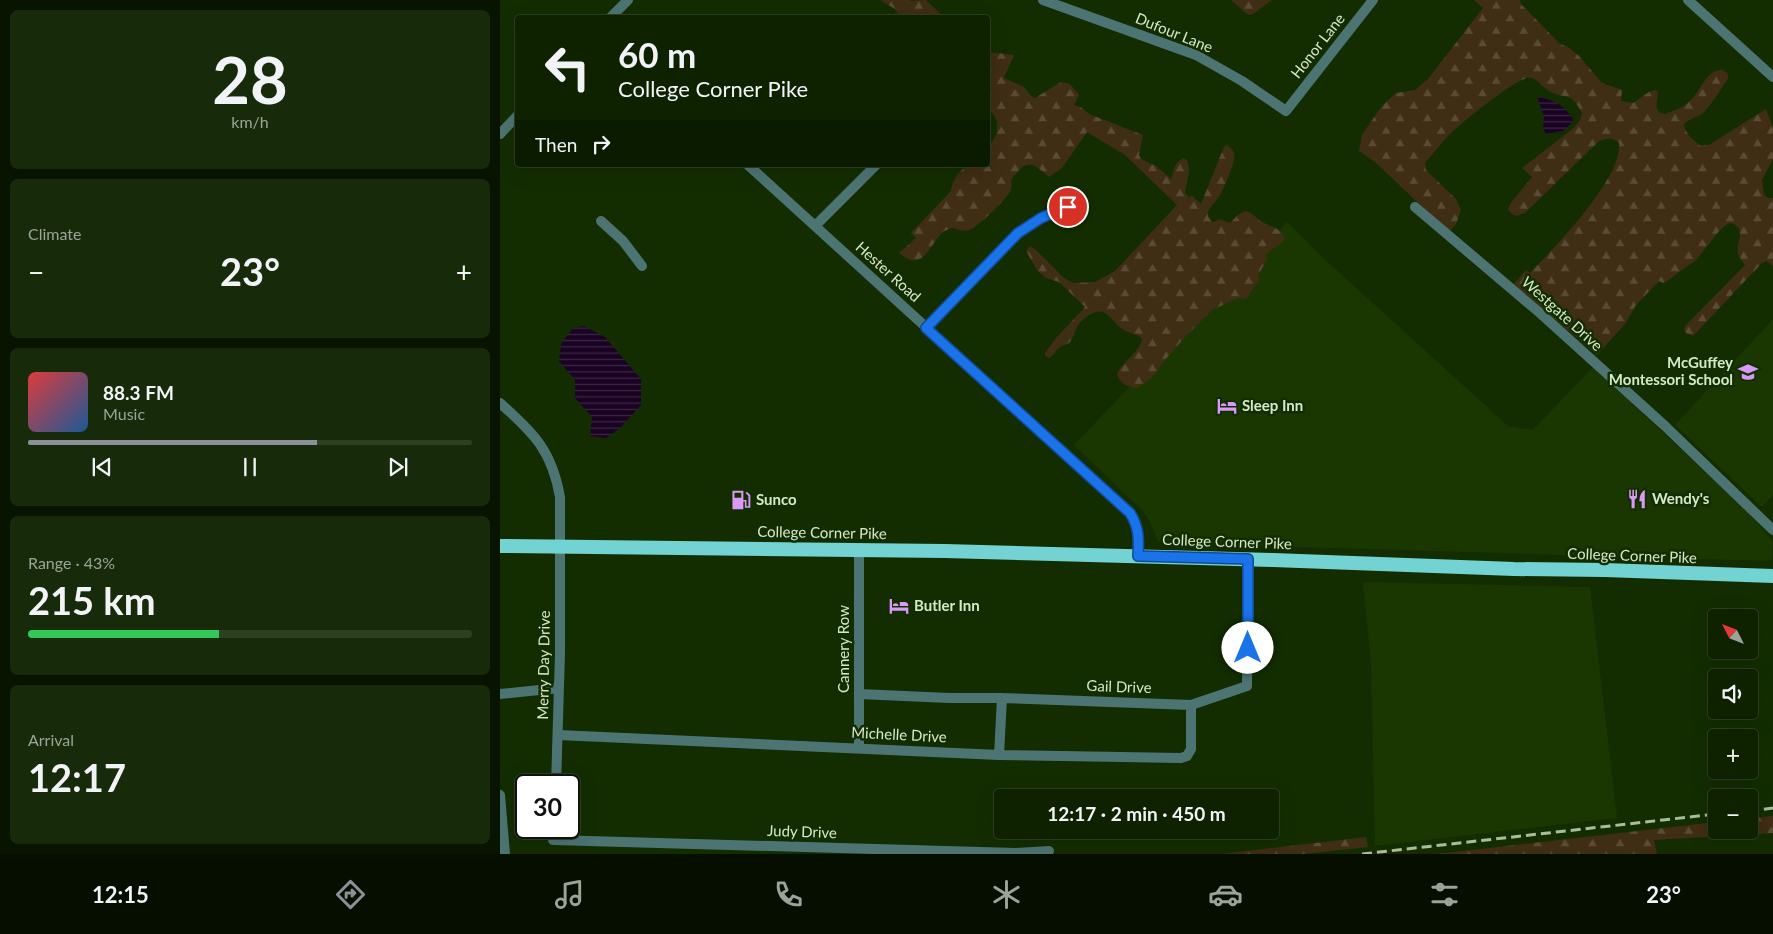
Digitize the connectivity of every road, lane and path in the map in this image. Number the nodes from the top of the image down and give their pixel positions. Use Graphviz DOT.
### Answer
graph roads {
  1 [pos="628,0"];
  2 [pos="1043,0"];
  3 [pos="1373,0"];
  4 [pos="1688,0"];
  5 [pos="613,15"];
  6 [pos="1773,78"];
  7 [pos="1286,111"];
  8 [pos="515,118"];
  9 [pos="500,134"];
  10 [pos="750,167"];
  11 [pos="874,167"];
  12 [pos="1068,207"];
  13 [pos="1414,207"];
  14 [pos="601,221"];
  15 [pos="815,226"];
  16 [pos="642,266"];
  17 [pos="926,328"];
  18 [pos="500,403"];
  19 [pos="1773,530"];
  20 [pos="500,546"];
  21 [pos="560,546"];
  22 [pos="859,549"];
  23 [pos="1138,556"];
  24 [pos="1248,559"];
  25 [pos="1773,576"];
  26 [pos="559,688"];
  27 [pos="500,694"];
  28 [pos="859,694"];
  29 [pos="1002,698"];
  30 [pos="1192,705"];
  31 [pos="558,735"];
  32 [pos="859,748"];
  33 [pos="999,756"];
  34 [pos="556,774"];
  35 [pos="500,795"];
  36 [pos="553,839"];
  37 [pos="1049,851"];
  38 [pos="505,854"];
  1 -- 5 [label="street"];
  2 -- 7 [label="street, Dufour Lane"];
  3 -- 7 [label="street, Honor Lane"];
  4 -- 6 [label="street"];
  8 -- 9 [label="street"];
  10 -- 15 [label="street, Hester Road"];
  11 -- 15 [label="street"];
  12 -- 17 [label="street"];
  13 -- 19 [label="street, Westgate Drive"];
  14 -- 16 [label="street"];
  15 -- 17 [label="street, Hester Road"];
  17 -- 23 [label="street, Hester Road"];
  18 -- 21 [label="street, Merry Day Drive"];
  20 -- 21 [label="highway, College Corner Pike"];
  21 -- 22 [label="highway, College Corner Pike"];
  21 -- 26 [label="street, Merry Day Drive"];
  22 -- 23 [label="highway, College Corner Pike"];
  22 -- 28 [label="street, Cannery Row"];
  23 -- 24 [label="highway, College Corner Pike"];
  24 -- 25 [label="highway, College Corner Pike"];
  24 -- 30 [label="street, Gail Drive"];
  26 -- 27 [label="street"];
  26 -- 31 [label="street, Merry Day Drive"];
  28 -- 29 [label="street, Gail Drive"];
  28 -- 32 [label="street, Cannery Row"];
  29 -- 30 [label="street, Gail Drive"];
  29 -- 33 [label="street"];
  30 -- 33 [label="street, Michelle Drive"];
  31 -- 32 [label="street, Michelle Drive"];
  31 -- 34 [label="street, Merry Day Drive"];
  32 -- 33 [label="street, Michelle Drive"];
  35 -- 38 [label="street"];
  36 -- 37 [label="street, Judy Drive"];
}
